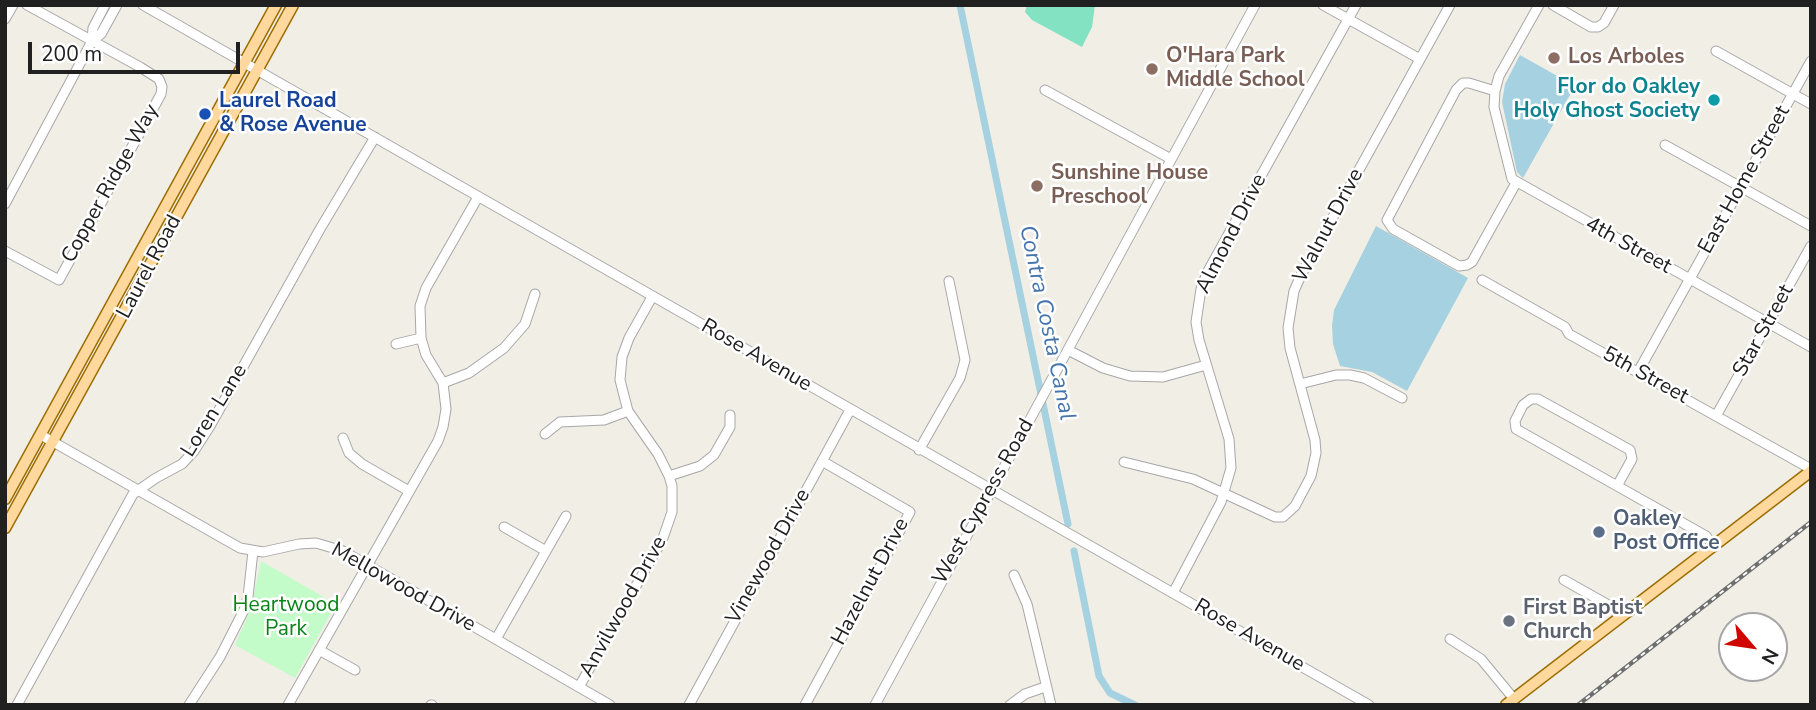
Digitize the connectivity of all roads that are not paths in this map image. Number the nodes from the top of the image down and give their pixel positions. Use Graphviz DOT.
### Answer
graph roads {
  1 [pos="13,5"];
  2 [pos="27,5"];
  3 [pos="106,5"];
  4 [pos="117,5"];
  5 [pos="143,5"];
  6 [pos="276,5"];
  7 [pos="293,5"];
  8 [pos="1255,5"];
  9 [pos="1323,5"];
  10 [pos="1356,5"];
  11 [pos="1450,5"];
  12 [pos="1539,5"];
  13 [pos="1553,5"];
  14 [pos="1614,5"];
  15 [pos="5,19"];
  16 [pos="1349,19"];
  17 [pos="92,41"];
  18 [pos="1716,51"];
  19 [pos="1420,59"];
  20 [pos="1811,61"];
  21 [pos="246,62"];
  22 [pos="257,69"];
  23 [pos="1045,90"];
  24 [pos="1495,91"];
  25 [pos="1792,94"];
  26 [pos="1811,104"];
  27 [pos="374,137"];
  28 [pos="1665,145"];
  29 [pos="1171,159"];
  30 [pos="1516,183"];
  31 [pos="1741,187"];
  32 [pos="478,197"];
  33 [pos="5,204"];
  34 [pos="1811,226"];
  35 [pos="1811,246"];
  36 [pos="5,251"];
  37 [pos="1689,280"];
  38 [pos="949,281"];
  39 [pos="1482,281"];
  40 [pos="535,294"];
  41 [pos="652,297"];
  42 [pos="116,300"];
  43 [pos="1768,323"];
  44 [pos="113,334"];
  45 [pos="421,338"];
  46 [pos="397,344"];
  47 [pos="1811,347"];
  48 [pos="1068,350"];
  49 [pos="1206,365"];
  50 [pos="1638,372"];
  51 [pos="443,383"];
  52 [pos="1300,384"];
  53 [pos="1402,398"];
  54 [pos="850,410"];
  55 [pos="628,411"];
  56 [pos="730,415"];
  57 [pos="1716,416"];
  58 [pos="545,434"];
  59 [pos="41,435"];
  60 [pos="344,438"];
  61 [pos="54,442"];
  62 [pos="919,450"];
  63 [pos="822,461"];
  64 [pos="1124,462"];
  65 [pos="1811,470"];
  66 [pos="669,476"];
  67 [pos="1617,486"];
  68 [pos="138,490"];
  69 [pos="991,490"];
  70 [pos="409,491"];
  71 [pos="1225,492"];
  72 [pos="5,499"];
  73 [pos="566,516"];
  74 [pos="504,527"];
  75 [pos="5,528"];
  76 [pos="1714,547"];
  77 [pos="253,551"];
  78 [pos="546,551"];
  79 [pos="367,565"];
  80 [pos="1014,575"];
  81 [pos="1564,580"];
  82 [pos="1172,593"];
  83 [pos="1620,615"];
  84 [pos="496,639"];
  85 [pos="1450,639"];
  86 [pos="319,650"];
  87 [pos="355,670"];
  88 [pos="579,687"];
  89 [pos="1045,687"];
  90 [pos="1510,702"];
  91 [pos="17,705"];
  92 [pos="189,705"];
  93 [pos="288,705"];
  94 [pos="610,705"];
  95 [pos="689,705"];
  96 [pos="805,705"];
  97 [pos="875,705"];
  98 [pos="1010,705"];
  99 [pos="1051,705"];
  100 [pos="1369,705"];
  1 -- 15 [label="street"];
  2 -- 17 [label="street"];
  3 -- 17 [label="street"];
  4 -- 17 [label="street"];
  5 -- 21 [label="street, Rose Avenue"];
  6 -- 21 [label="main road, Laurel Road"];
  7 -- 22 [label="main road, Laurel Road"];
  8 -- 29 [label="street, West Cypress Road"];
  9 -- 16 [label="street"];
  10 -- 16 [label="street, Almond Drive"];
  11 -- 19 [label="street, Walnut Drive"];
  12 -- 24 [label="street"];
  13 -- 14 [label="street"];
  16 -- 19 [label="street"];
  16 -- 49 [label="street, Almond Drive"];
  17 -- 33 [label="street"];
  17 -- 36 [label="street, Copper Ridge Way"];
  18 -- 25 [label="street"];
  19 -- 52 [label="street, Walnut Drive"];
  20 -- 25 [label="street, East Home Street"];
  21 -- 22 [label="street, Rose Avenue"];
  21 -- 42 [label="main road, Laurel Road"];
  22 -- 27 [label="street, Rose Avenue"];
  22 -- 44 [label="main road, Laurel Road"];
  23 -- 29 [label="street"];
  24 -- 30 [label="street"];
  24 -- 30 [label="street"];
  25 -- 26 [label="street"];
  25 -- 31 [label="street, East Home Street"];
  27 -- 32 [label="street, Rose Avenue"];
  27 -- 68 [label="street, Loren Lane"];
  28 -- 31 [label="street"];
  29 -- 48 [label="street, West Cypress Road"];
  30 -- 37 [label="street, 4th Street"];
  31 -- 34 [label="street"];
  31 -- 37 [label="street, East Home Street"];
  32 -- 41 [label="street, Rose Avenue"];
  32 -- 45 [label="street"];
  35 -- 43 [label="street, Star Street"];
  37 -- 43 [label="street, 4th Street"];
  37 -- 50 [label="street, East Home Street"];
  38 -- 62 [label="street"];
  39 -- 50 [label="street, 5th Street"];
  40 -- 51 [label="street"];
  41 -- 54 [label="street, Rose Avenue"];
  41 -- 55 [label="street, Anvilwood Drive"];
  42 -- 44 [label="main road"];
  42 -- 59 [label="main road, Laurel Road"];
  43 -- 47 [label="street, 4th Street"];
  43 -- 57 [label="street, Star Street"];
  44 -- 61 [label="main road, Laurel Road"];
  45 -- 46 [label="street"];
  45 -- 51 [label="street"];
  48 -- 49 [label="street"];
  48 -- 69 [label="street, West Cypress Road"];
  49 -- 71 [label="street, Almond Drive"];
  50 -- 57 [label="street, 5th Street"];
  51 -- 70 [label="street"];
  52 -- 53 [label="street"];
  52 -- 71 [label="street, Walnut Drive"];
  54 -- 62 [label="street, Rose Avenue"];
  54 -- 63 [label="street, Vinewood Drive"];
  55 -- 58 [label="street"];
  55 -- 66 [label="street, Anvilwood Drive"];
  56 -- 66 [label="street"];
  57 -- 65 [label="street, 5th Street"];
  59 -- 61 [label="street, Mellowood Drive"];
  59 -- 72 [label="main road, Laurel Road"];
  60 -- 70 [label="street"];
  61 -- 68 [label="street, Mellowood Drive"];
  61 -- 75 [label="main road, Laurel Road"];
  62 -- 69 [label="street, Rose Avenue"];
  63 -- 95 [label="street, Vinewood Drive"];
  63 -- 96 [label="street, Hazelnut Drive"];
  64 -- 71 [label="street"];
  65 -- 76 [label="main road"];
  66 -- 88 [label="street, Anvilwood Drive"];
  67 -- 67 [label="street"];
  67 -- 76 [label="street"];
  68 -- 77 [label="street, Mellowood Drive"];
  68 -- 91 [label="street, Loren Lane"];
  69 -- 82 [label="street, Rose Avenue"];
  69 -- 97 [label="street, West Cypress Road"];
  70 -- 79 [label="street"];
  71 -- 82 [label="street, Almond Drive"];
  73 -- 78 [label="street"];
  74 -- 78 [label="street"];
  76 -- 83 [label="main road"];
  77 -- 79 [label="street, Mellowood Drive"];
  77 -- 92 [label="street"];
  78 -- 84 [label="street"];
  79 -- 84 [label="street, Mellowood Drive"];
  79 -- 86 [label="street"];
  80 -- 89 [label="street"];
  81 -- 83 [label="street"];
  82 -- 100 [label="street, Rose Avenue"];
  83 -- 90 [label="main road"];
  84 -- 88 [label="street, Mellowood Drive"];
  85 -- 90 [label="street"];
  86 -- 87 [label="street"];
  86 -- 93 [label="street"];
  88 -- 94 [label="street, Mellowood Drive"];
  89 -- 98 [label="street"];
  89 -- 99 [label="street"];
}
